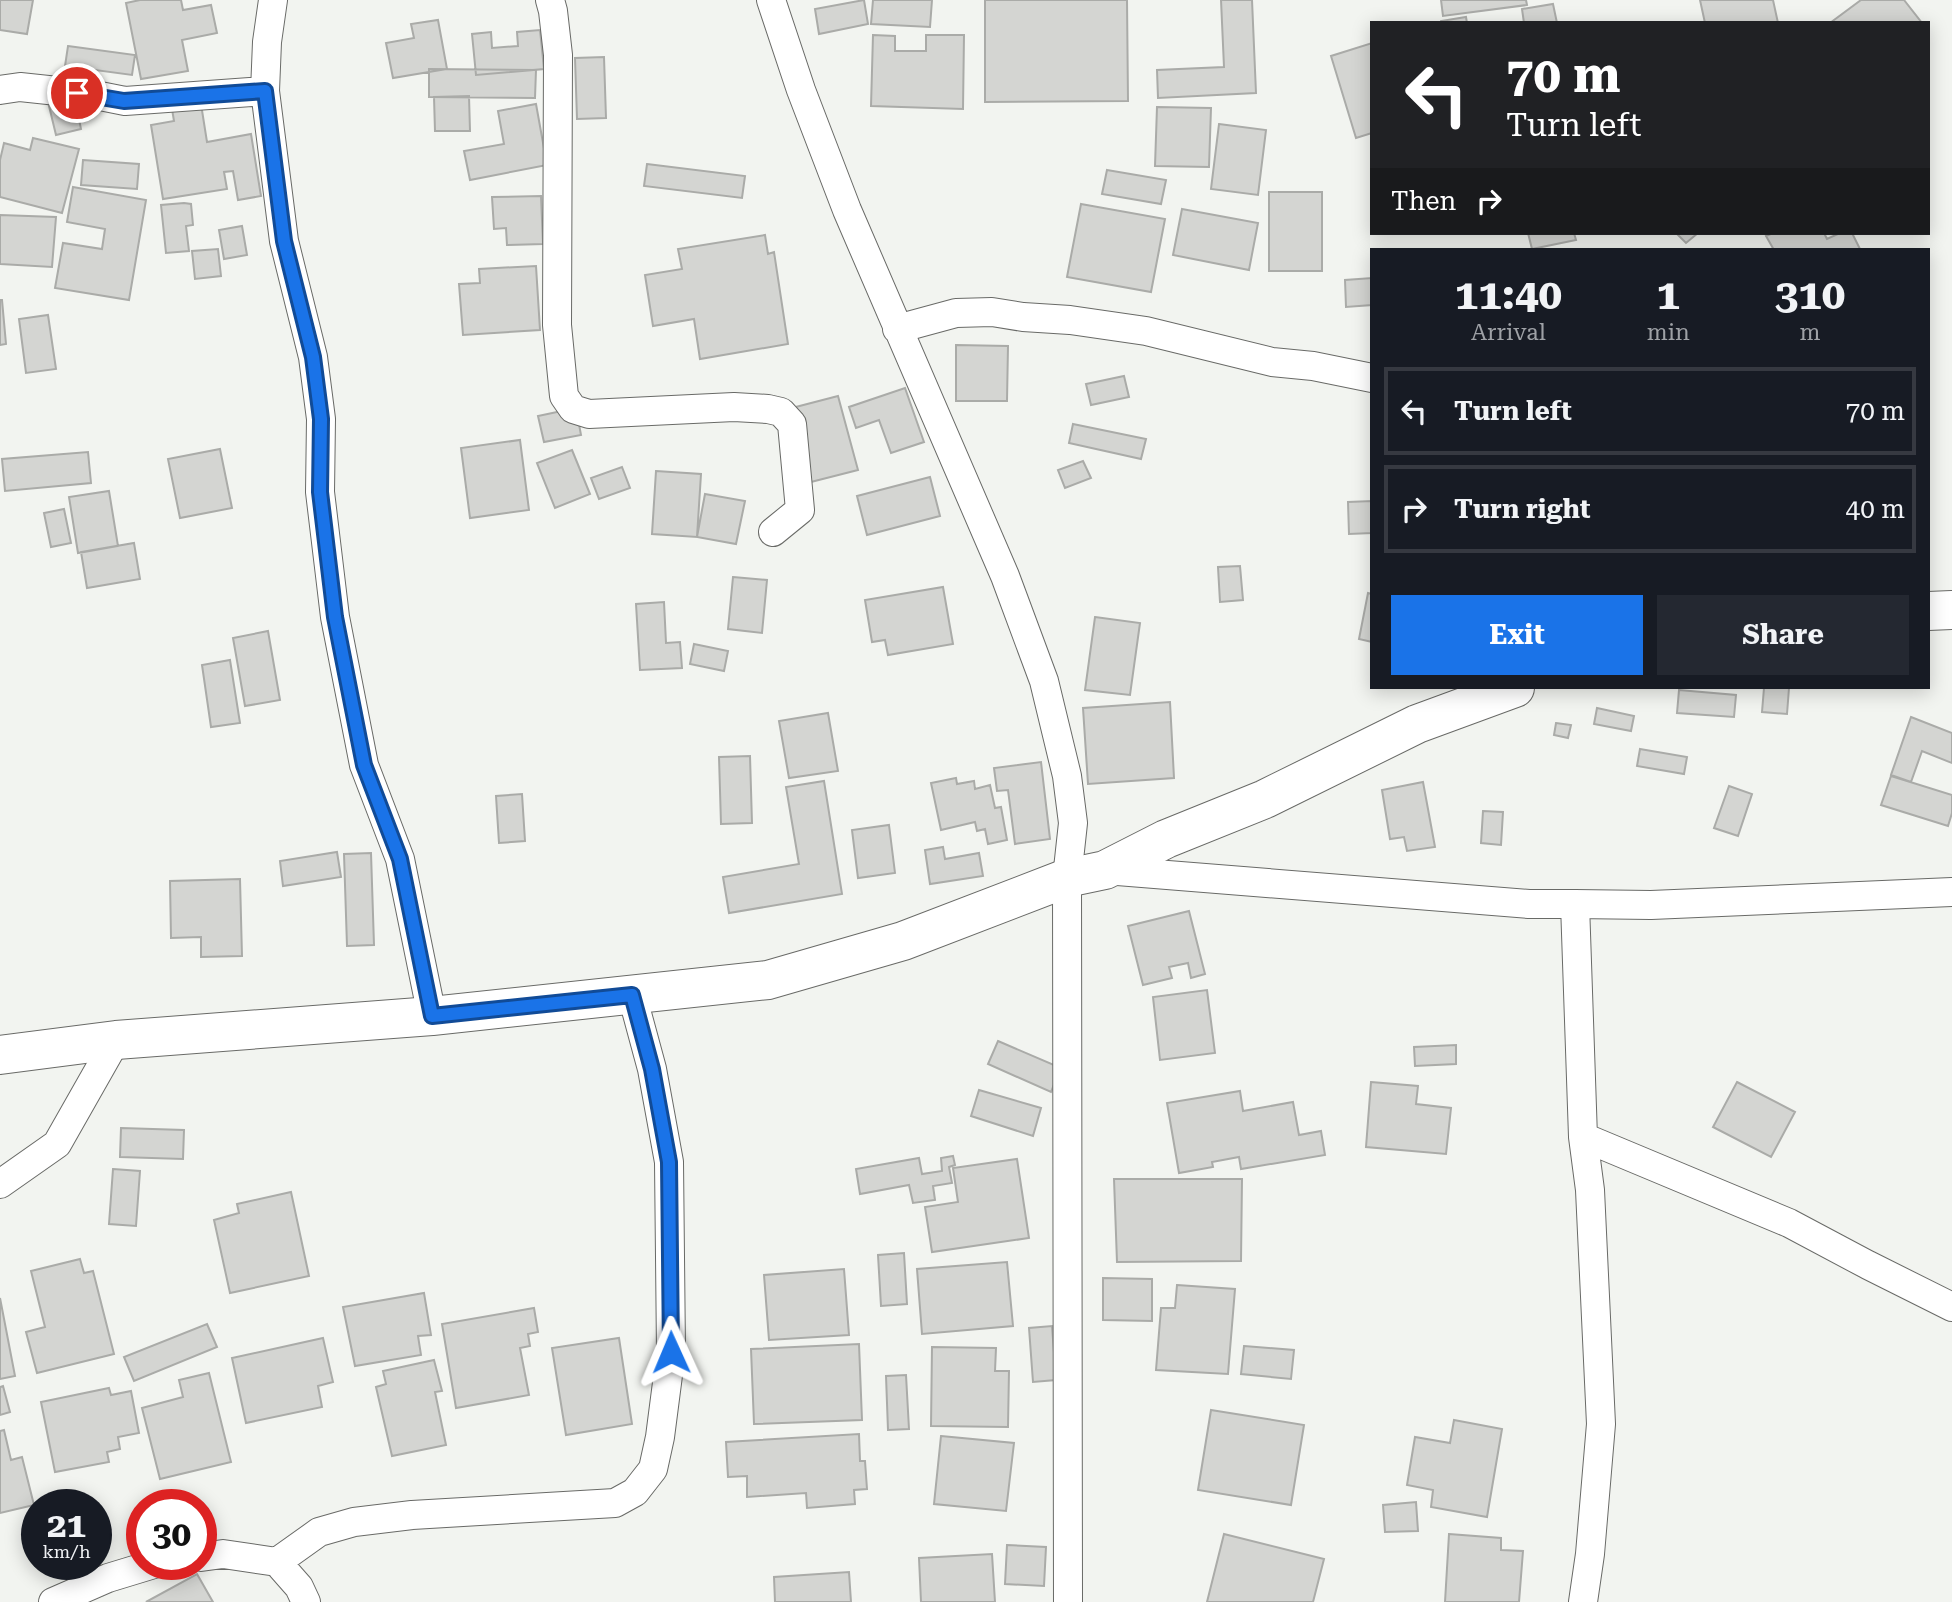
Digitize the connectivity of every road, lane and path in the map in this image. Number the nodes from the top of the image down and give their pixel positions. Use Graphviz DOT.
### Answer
graph roads {
  1 [pos="273,0"];
  2 [pos="550,0"];
  3 [pos="771,0"];
  4 [pos="0,90"];
  5 [pos="265,91"];
  6 [pos="897,329"];
  7 [pos="1370,378"];
  8 [pos="773,531"];
  9 [pos="1952,610"];
  10 [pos="1930,611"];
  11 [pos="1512,689"];
  12 [pos="1105,870"];
  13 [pos="1067,878"];
  14 [pos="1952,892"];
  15 [pos="1575,904"];
  16 [pos="632,995"];
  17 [pos="432,1016"];
  18 [pos="117,1040"];
  19 [pos="0,1055"];
  20 [pos="1583,1137"];
  21 [pos="0,1184"];
  22 [pos="1952,1307"];
  23 [pos="217,1555"];
  24 [pos="277,1562"];
  25 [pos="126,1573"];
  26 [pos="53,1602"];
  27 [pos="306,1602"];
  28 [pos="1068,1602"];
  29 [pos="1583,1602"];
  1 -- 5 [label="street"];
  2 -- 8 [label="street"];
  3 -- 6 [label="street"];
  4 -- 5 [label="street"];
  5 -- 17 [label="street"];
  6 -- 7 [label="street"];
  6 -- 13 [label="street"];
  9 -- 10 [label="main road"];
  11 -- 12 [label="main road"];
  12 -- 13 [label="main road"];
  12 -- 15 [label="street"];
  13 -- 16 [label="main road"];
  13 -- 28 [label="street"];
  14 -- 15 [label="street"];
  15 -- 20 [label="street"];
  16 -- 17 [label="main road"];
  16 -- 24 [label="street"];
  17 -- 18 [label="main road"];
  18 -- 19 [label="main road"];
  18 -- 21 [label="street"];
  20 -- 22 [label="street"];
  20 -- 29 [label="street"];
  23 -- 24 [label="street"];
  24 -- 27 [label="street"];
  25 -- 26 [label="street"];
}
